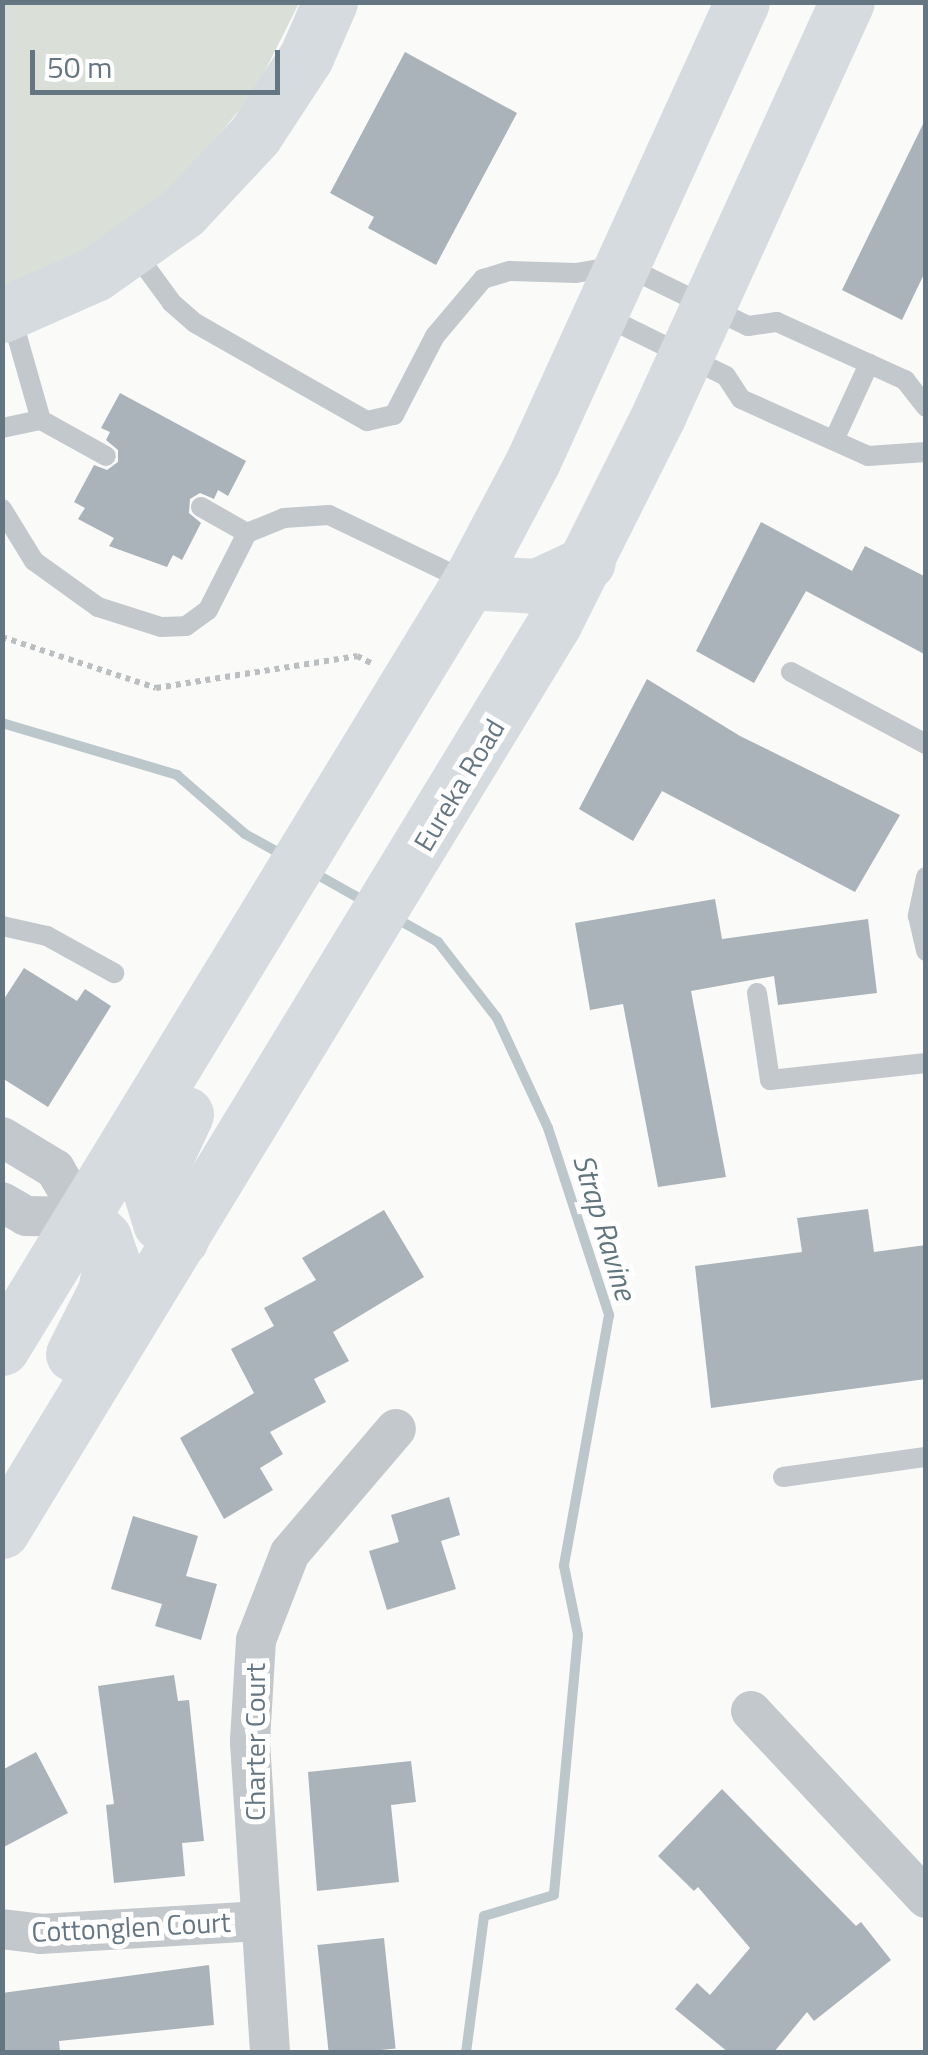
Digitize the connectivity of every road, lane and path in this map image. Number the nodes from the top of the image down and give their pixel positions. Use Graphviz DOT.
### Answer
graph roads {
  1 [pos="330,2"];
  2 [pos="742,2"];
  3 [pos="847,2"];
  4 [pos="134,251"];
  5 [pos="600,284"];
  6 [pos="710,304"];
  7 [pos="6,314"];
  8 [pos="686,357"];
  9 [pos="869,364"];
  10 [pos="926,406"];
  11 [pos="42,420"];
  12 [pos="2,428"];
  13 [pos="834,440"];
  14 [pos="926,452"];
  15 [pos="106,456"];
  16 [pos="201,507"];
  17 [pos="2,509"];
  18 [pos="248,533"];
  19 [pos="588,562"];
  20 [pos="469,582"];
  21 [pos="2,638"];
  22 [pos="792,672"];
  23 [pos="409,684"];
  24 [pos="926,744"];
  25 [pos="926,877"];
  26 [pos="267,917"];
  27 [pos="2,926"];
  28 [pos="926,952"];
  29 [pos="114,973"];
  30 [pos="757,993"];
  31 [pos="926,1064"];
  32 [pos="2,1137"];
  33 [pos="2,1202"];
  34 [pos="83,1217"];
  35 [pos="181,1239"];
  36 [pos="2,1348"];
  37 [pos="396,1429"];
  38 [pos="926,1458"];
  39 [pos="784,1477"];
  40 [pos="2,1478"];
  41 [pos="2,1531"];
  42 [pos="751,1711"];
  43 [pos="926,1898"];
  44 [pos="261,1920"];
  45 [pos="2,1928"];
  46 [pos="270,2052"];
  1 -- 4 [label="main road"];
  2 -- 5 [label="main road"];
  3 -- 6 [label="main road, Eureka Road"];
  4 -- 5 [label="lane"];
  4 -- 7 [label="main road"];
  5 -- 6 [label="lane"];
  5 -- 8 [label="lane"];
  5 -- 20 [label="main road"];
  6 -- 8 [label="main road, Eureka Road"];
  6 -- 9 [label="lane"];
  7 -- 11 [label="lane"];
  8 -- 13 [label="lane"];
  8 -- 19 [label="main road, Eureka Road"];
  9 -- 10 [label="lane"];
  9 -- 13 [label="lane"];
  11 -- 12 [label="lane"];
  11 -- 15 [label="lane"];
  13 -- 14 [label="lane"];
  16 -- 18 [label="lane"];
  17 -- 18 [label="lane"];
  18 -- 20 [label="lane"];
  19 -- 20 [label="main road"];
  19 -- 35 [label="main road, Eureka Road"];
  20 -- 23 [label="main road"];
  21 -- 23 [label="path"];
  22 -- 24 [label="lane"];
  23 -- 26 [label="main road"];
  25 -- 28 [label="lane"];
  26 -- 34 [label="main road"];
  26 -- 35 [label="main road"];
  27 -- 29 [label="lane"];
  30 -- 31 [label="lane"];
  32 -- 34 [label="street"];
  33 -- 34 [label="street"];
  34 -- 36 [label="main road"];
  34 -- 40 [label="main road"];
  35 -- 41 [label="main road, Eureka Road"];
  37 -- 44 [label="street, Charter Court"];
  38 -- 39 [label="lane"];
  42 -- 43 [label="street"];
  44 -- 45 [label="street, Cottonglen Court"];
  44 -- 46 [label="street, Charter Court"];
}
